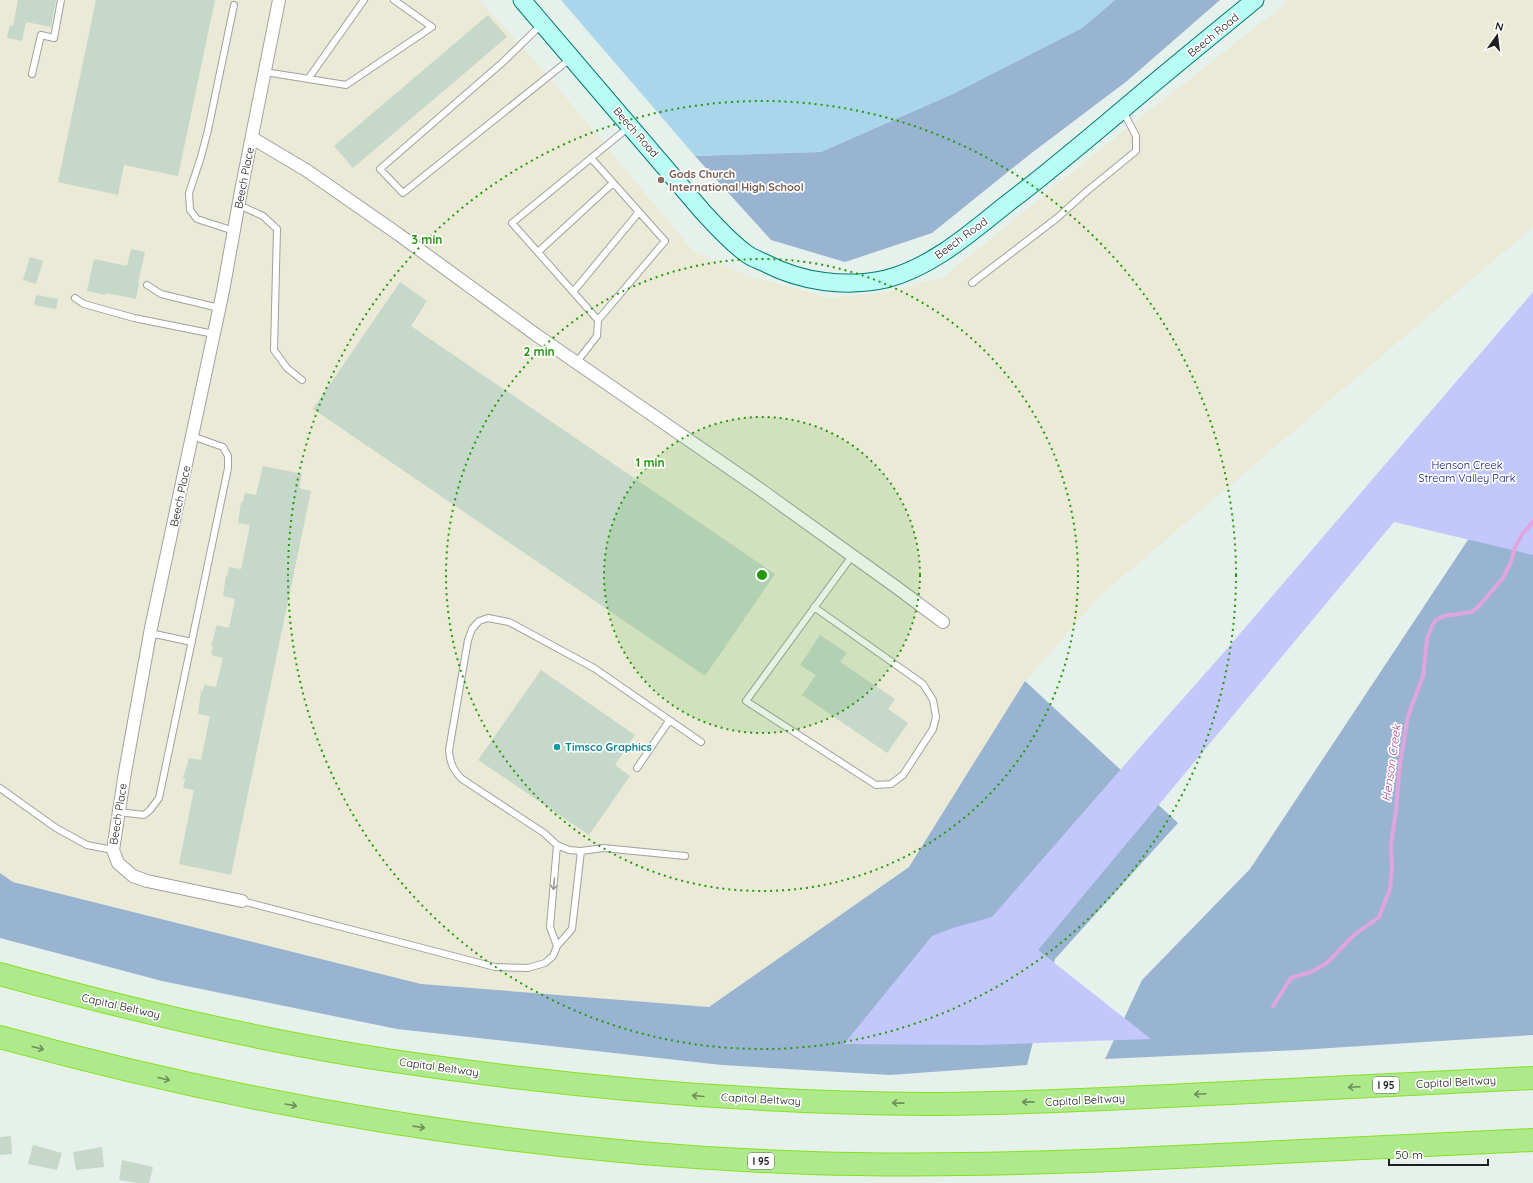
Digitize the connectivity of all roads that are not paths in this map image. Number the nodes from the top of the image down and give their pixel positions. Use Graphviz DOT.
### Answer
graph roads {
  1 [pos="61,0"];
  2 [pos="279,0"];
  3 [pos="364,0"];
  4 [pos="394,0"];
  5 [pos="522,0"];
  6 [pos="1255,0"];
  7 [pos="234,5"];
  8 [pos="542,24"];
  9 [pos="570,58"];
  10 [pos="265,72"];
  11 [pos="32,74"];
  12 [pos="308,79"];
  13 [pos="1122,110"];
  14 [pos="630,126"];
  15 [pos="252,138"];
  16 [pos="591,158"];
  17 [pos="613,183"];
  18 [pos="239,205"];
  19 [pos="639,212"];
  20 [pos="234,231"];
  21 [pos="538,252"];
  22 [pos="972,284"];
  23 [pos="147,285"];
  24 [pos="573,292"];
  25 [pos="75,298"];
  26 [pos="220,308"];
  27 [pos="598,320"];
  28 [pos="214,334"];
  29 [pos="576,363"];
  30 [pos="302,380"];
  31 [pos="192,436"];
  32 [pos="852,556"];
  33 [pos="814,607"];
  34 [pos="943,622"];
  35 [pos="150,633"];
  36 [pos="192,642"];
  37 [pos="670,721"];
  38 [pos="701,742"];
  39 [pos="637,768"];
  40 [pos="0,788"];
  41 [pos="118,812"];
  42 [pos="557,846"];
  43 [pos="113,850"];
  44 [pos="581,852"];
  45 [pos="684,856"];
  46 [pos="242,901"];
  47 [pos="557,946"];
  48 [pos="0,974"];
  49 [pos="0,1037"];
  50 [pos="1533,1078"];
  51 [pos="1533,1140"];
  1 -- 11 [label="lane"];
  2 -- 10 [label="street, Beech Place"];
  3 -- 12 [label="lane"];
  4 -- 12 [label="lane"];
  5 -- 8 [label="street, Beech Road"];
  6 -- 13 [label="street, Beech Road"];
  7 -- 20 [label="lane"];
  8 -- 9 [label="street, Beech Road"];
  8 -- 9 [label="lane"];
  9 -- 14 [label="street, Beech Road"];
  10 -- 12 [label="lane"];
  10 -- 15 [label="street, Beech Place"];
  13 -- 14 [label="street, Beech Road"];
  13 -- 22 [label="lane"];
  14 -- 16 [label="lane"];
  15 -- 18 [label="street, Beech Place"];
  15 -- 29 [label="street"];
  16 -- 17 [label="lane"];
  16 -- 21 [label="lane"];
  17 -- 19 [label="lane"];
  17 -- 21 [label="lane"];
  18 -- 20 [label="street, Beech Place"];
  18 -- 30 [label="lane"];
  19 -- 24 [label="lane"];
  19 -- 27 [label="lane"];
  20 -- 26 [label="street, Beech Place"];
  21 -- 24 [label="lane"];
  23 -- 26 [label="lane"];
  24 -- 27 [label="lane"];
  25 -- 28 [label="lane"];
  26 -- 28 [label="street, Beech Place"];
  27 -- 29 [label="lane"];
  28 -- 31 [label="street, Beech Place"];
  29 -- 32 [label="street"];
  31 -- 35 [label="street, Beech Place"];
  31 -- 36 [label="lane"];
  32 -- 33 [label="lane"];
  32 -- 34 [label="street"];
  33 -- 33 [label="lane"];
  35 -- 36 [label="lane"];
  35 -- 41 [label="street, Beech Place"];
  36 -- 41 [label="lane"];
  37 -- 38 [label="lane"];
  37 -- 39 [label="lane"];
  37 -- 42 [label="lane"];
  40 -- 43 [label="lane"];
  41 -- 43 [label="street, Beech Place"];
  42 -- 44 [label="lane"];
  42 -- 47 [label="lane, one-way"];
  43 -- 46 [label="street, Beech Place"];
  44 -- 45 [label="lane"];
  44 -- 47 [label="lane"];
  46 -- 47 [label="lane"];
  50 -- 48 [label="highway, Capital Beltway / I 95, one-way"];
  49 -- 51 [label="highway, I 95, one-way"];
}
